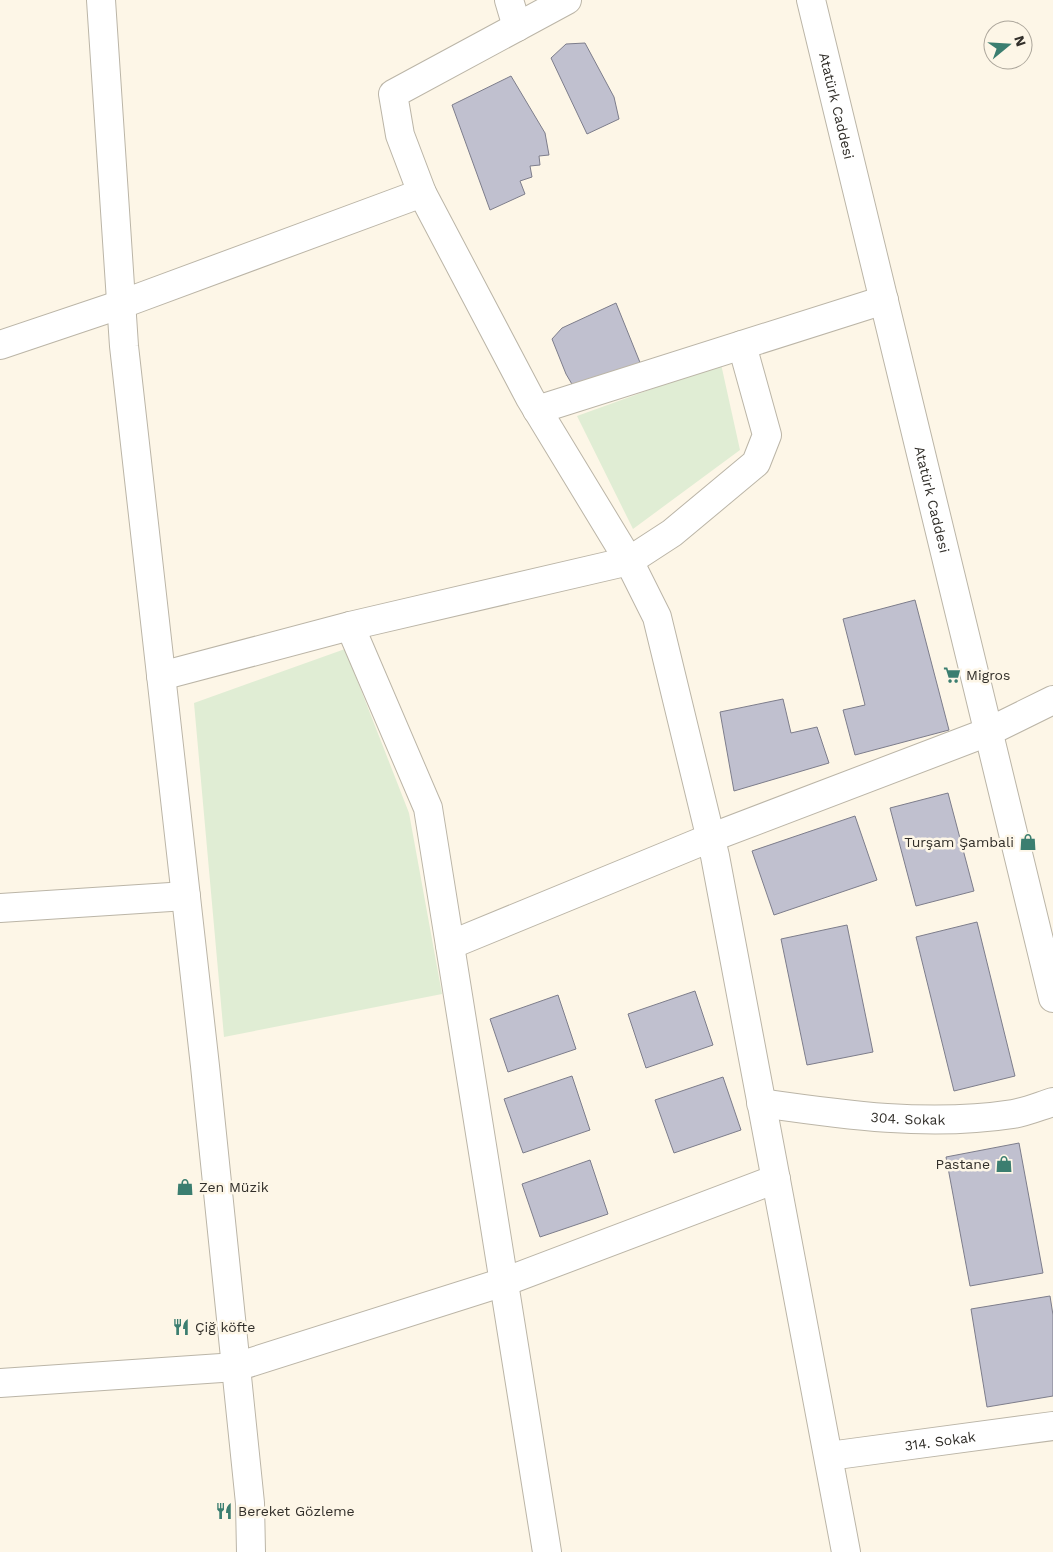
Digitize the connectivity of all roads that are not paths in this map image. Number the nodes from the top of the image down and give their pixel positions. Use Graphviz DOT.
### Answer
graph roads {
  1 [pos="101,0"];
  2 [pos="509,0"];
  3 [pos="567,0"];
  4 [pos="812,0"];
  5 [pos="517,27"];
  6 [pos="422,193"];
  7 [pos="884,300"];
  8 [pos="122,304"];
  9 [pos="0,345"];
  10 [pos="742,345"];
  11 [pos="537,410"];
  12 [pos="628,561"];
  13 [pos="350,626"];
  14 [pos="161,676"];
  15 [pos="1053,700"];
  16 [pos="988,732"];
  17 [pos="710,838"];
  18 [pos="186,896"];
  19 [pos="0,908"];
  20 [pos="450,945"];
  21 [pos="1053,998"];
  22 [pos="1053,1102"];
  23 [pos="761,1103"];
  24 [pos="776,1179"];
  25 [pos="504,1282"];
  26 [pos="236,1366"];
  27 [pos="0,1383"];
  28 [pos="1053,1426"];
  29 [pos="829,1456"];
  30 [pos="251,1552"];
  31 [pos="547,1552"];
  32 [pos="846,1552"];
  1 -- 8 [label="street"];
  2 -- 5 [label="street"];
  3 -- 5 [label="street"];
  4 -- 7 [label="street, Atatürk Caddesi"];
  5 -- 6 [label="street"];
  6 -- 8 [label="street"];
  6 -- 11 [label="street"];
  7 -- 10 [label="street"];
  7 -- 16 [label="street, Atatürk Caddesi"];
  8 -- 9 [label="street"];
  8 -- 14 [label="street"];
  10 -- 11 [label="street"];
  10 -- 12 [label="street"];
  11 -- 12 [label="street"];
  12 -- 13 [label="street"];
  12 -- 17 [label="street"];
  13 -- 14 [label="street"];
  13 -- 20 [label="street"];
  14 -- 18 [label="street"];
  15 -- 16 [label="street"];
  16 -- 17 [label="street"];
  16 -- 21 [label="street, Atatürk Caddesi"];
  17 -- 20 [label="street"];
  17 -- 23 [label="street"];
  18 -- 19 [label="street"];
  18 -- 26 [label="street"];
  20 -- 25 [label="street"];
  22 -- 23 [label="street, 304. Sokak"];
  23 -- 24 [label="street"];
  24 -- 25 [label="street"];
  24 -- 29 [label="street"];
  25 -- 26 [label="street"];
  25 -- 31 [label="street"];
  26 -- 27 [label="street"];
  26 -- 30 [label="street"];
  28 -- 29 [label="street, 314. Sokak"];
  29 -- 32 [label="street"];
}
